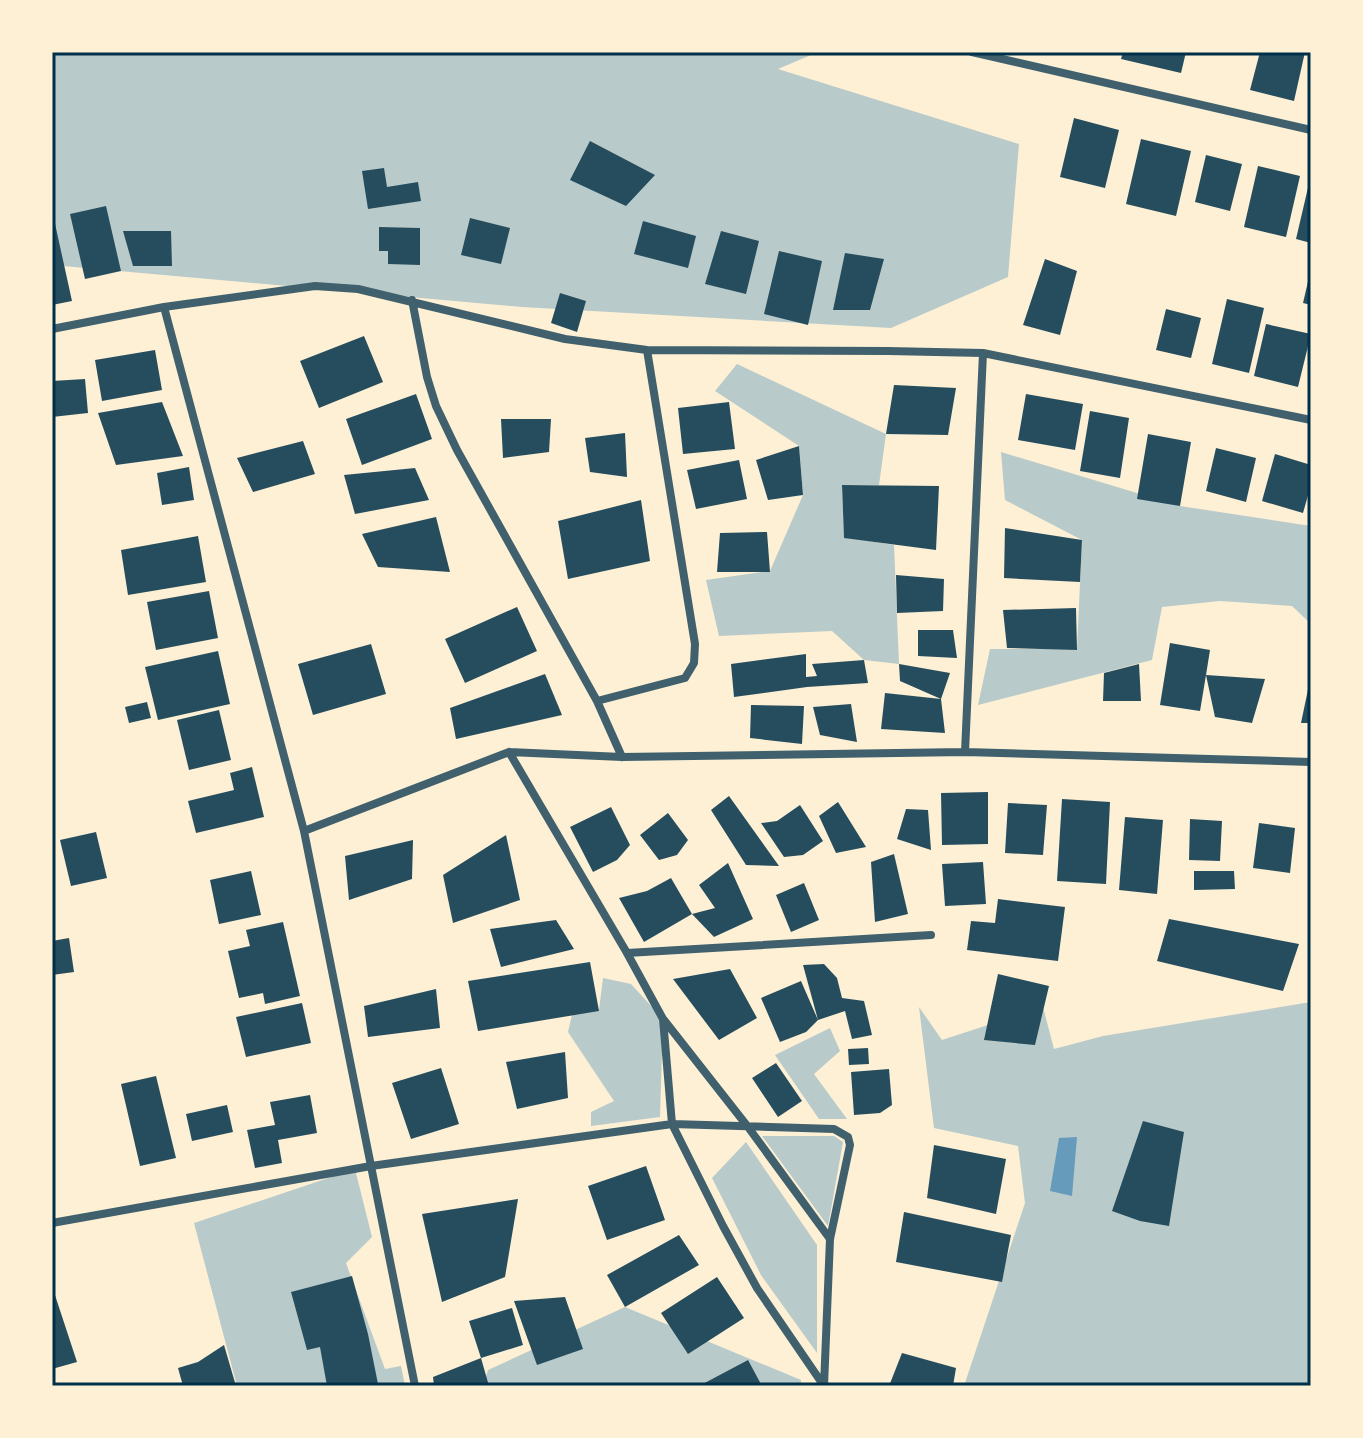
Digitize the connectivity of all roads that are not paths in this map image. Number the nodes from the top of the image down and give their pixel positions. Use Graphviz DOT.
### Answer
graph roads {
  1 [pos="972,52"];
  2 [pos="1311,130"];
  3 [pos="412,300"];
  4 [pos="164,307"];
  5 [pos="52,329"];
  6 [pos="647,350"];
  7 [pos="983,353"];
  8 [pos="1311,420"];
  9 [pos="597,701"];
  10 [pos="509,752"];
  11 [pos="965,752"];
  12 [pos="622,757"];
  13 [pos="1311,762"];
  14 [pos="304,831"];
  15 [pos="931,935"];
  16 [pos="627,953"];
  17 [pos="663,1019"];
  18 [pos="672,1124"];
  19 [pos="748,1127"];
  20 [pos="371,1166"];
  21 [pos="52,1223"];
  22 [pos="830,1239"];
  23 [pos="415,1386"];
  24 [pos="824,1386"];
  1 -- 2 [label="street"];
  3 -- 4 [label="street"];
  3 -- 6 [label="street"];
  3 -- 9 [label="street"];
  4 -- 5 [label="street"];
  4 -- 14 [label="street"];
  6 -- 7 [label="street"];
  6 -- 9 [label="street"];
  7 -- 8 [label="street"];
  7 -- 11 [label="street"];
  9 -- 12 [label="street"];
  10 -- 12 [label="street"];
  10 -- 14 [label="street"];
  10 -- 16 [label="street"];
  11 -- 12 [label="street"];
  11 -- 13 [label="street"];
  14 -- 20 [label="street"];
  15 -- 16 [label="street"];
  16 -- 17 [label="street"];
  17 -- 18 [label="street"];
  17 -- 19 [label="street"];
  18 -- 19 [label="street"];
  18 -- 20 [label="street"];
  18 -- 24 [label="street"];
  19 -- 22 [label="street"];
  19 -- 22 [label="street"];
  20 -- 21 [label="street"];
  20 -- 23 [label="street"];
  22 -- 24 [label="street"];
}
